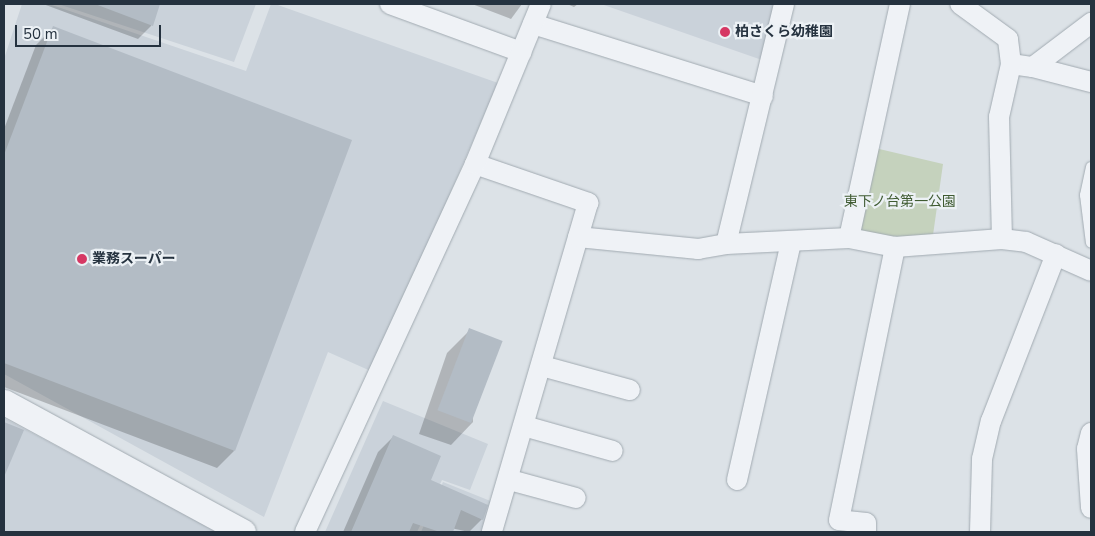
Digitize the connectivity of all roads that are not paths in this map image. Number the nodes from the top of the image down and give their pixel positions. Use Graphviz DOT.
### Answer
graph roads {
  1 [pos="390,4"];
  2 [pos="541,4"];
  3 [pos="784,4"];
  4 [pos="900,4"];
  5 [pos="960,4"];
  6 [pos="1091,23"];
  7 [pos="533,24"];
  8 [pos="520,64"];
  9 [pos="1011,64"];
  10 [pos="1033,67"];
  11 [pos="1091,82"];
  12 [pos="763,96"];
  13 [pos="474,164"];
  14 [pos="1091,166"];
  15 [pos="1088,196"];
  16 [pos="578,237"];
  17 [pos="849,238"];
  18 [pos="1002,239"];
  19 [pos="791,243"];
  20 [pos="1091,243"];
  21 [pos="726,244"];
  22 [pos="895,247"];
  23 [pos="1056,254"];
  24 [pos="1091,271"];
  25 [pos="542,366"];
  26 [pos="630,390"];
  27 [pos="4,402"];
  28 [pos="524,426"];
  29 [pos="1091,433"];
  30 [pos="613,451"];
  31 [pos="510,480"];
  32 [pos="737,480"];
  33 [pos="576,498"];
  34 [pos="1091,508"];
  35 [pos="243,532"];
  36 [pos="305,532"];
  37 [pos="492,532"];
  38 [pos="866,532"];
  39 [pos="980,532"];
  1 -- 8 [label="street"];
  2 -- 7 [label="street"];
  3 -- 12 [label="street"];
  4 -- 17 [label="street"];
  5 -- 9 [label="street"];
  6 -- 10 [label="street"];
  7 -- 8 [label="street"];
  7 -- 12 [label="street"];
  8 -- 13 [label="street"];
  9 -- 10 [label="street"];
  9 -- 18 [label="street"];
  10 -- 11 [label="street"];
  12 -- 21 [label="street"];
  13 -- 16 [label="street"];
  13 -- 36 [label="street"];
  14 -- 15 [label="lane"];
  15 -- 20 [label="lane"];
  16 -- 21 [label="street"];
  16 -- 25 [label="street"];
  17 -- 19 [label="street"];
  17 -- 22 [label="street"];
  18 -- 22 [label="street"];
  18 -- 23 [label="street"];
  19 -- 21 [label="street"];
  19 -- 32 [label="street"];
  22 -- 38 [label="street"];
  23 -- 24 [label="street"];
  23 -- 39 [label="street"];
  25 -- 26 [label="street"];
  25 -- 28 [label="street"];
  27 -- 35 [label="street"];
  28 -- 30 [label="street"];
  28 -- 31 [label="street"];
  29 -- 34 [label="street"];
  31 -- 33 [label="street"];
  31 -- 37 [label="street"];
}
